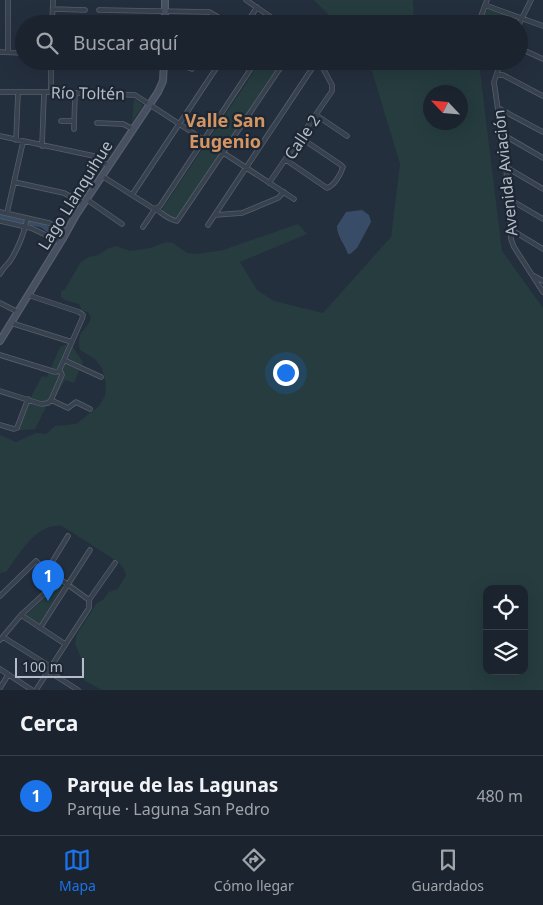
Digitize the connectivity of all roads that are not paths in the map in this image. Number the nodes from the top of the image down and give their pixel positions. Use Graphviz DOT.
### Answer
graph roads {
  1 [pos="8,0"];
  2 [pos="53,0"];
  3 [pos="165,0"];
  4 [pos="246,0"];
  5 [pos="531,0"];
  6 [pos="486,2"];
  7 [pos="258,7"];
  8 [pos="53,9"];
  9 [pos="85,10"];
  10 [pos="99,10"];
  11 [pos="165,11"];
  12 [pos="53,15"];
  13 [pos="165,15"];
  14 [pos="215,15"];
  15 [pos="252,15"];
  16 [pos="269,15"];
  17 [pos="481,15"];
  18 [pos="517,15"];
  19 [pos="523,15"];
  20 [pos="528,20"];
  21 [pos="543,26"];
  22 [pos="0,52"];
  23 [pos="8,52"];
  24 [pos="15,52"];
  25 [pos="528,52"];
  26 [pos="543,59"];
  27 [pos="51,70"];
  28 [pos="163,70"];
  29 [pos="215,70"];
  30 [pos="250,70"];
  31 [pos="278,70"];
  32 [pos="312,70"];
  33 [pos="323,70"];
  34 [pos="498,70"];
  35 [pos="497,75"];
  36 [pos="0,92"];
  37 [pos="18,92"];
  38 [pos="51,92"];
  39 [pos="44,93"];
  40 [pos="76,93"];
  41 [pos="543,96"];
  42 [pos="150,104"];
  43 [pos="498,108"];
  44 [pos="316,115"];
  45 [pos="61,121"];
  46 [pos="74,121"];
  47 [pos="98,123"];
  48 [pos="179,124"];
  49 [pos="74,129"];
  50 [pos="133,129"];
  51 [pos="543,132"];
  52 [pos="502,134"];
  53 [pos="0,136"];
  54 [pos="347,136"];
  55 [pos="301,138"];
  56 [pos="16,140"];
  57 [pos="203,140"];
  58 [pos="23,142"];
  59 [pos="42,146"];
  60 [pos="223,153"];
  61 [pos="543,158"];
  62 [pos="286,160"];
  63 [pos="109,166"];
  64 [pos="506,167"];
  65 [pos="246,168"];
  66 [pos="102,176"];
  67 [pos="14,182"];
  68 [pos="269,183"];
  69 [pos="543,188"];
  70 [pos="284,192"];
  71 [pos="132,195"];
  72 [pos="294,199"];
  73 [pos="509,199"];
  74 [pos="85,201"];
  75 [pos="155,209"];
  76 [pos="0,212"];
  77 [pos="7,214"];
  78 [pos="214,215"];
  79 [pos="27,218"];
  80 [pos="543,219"];
  81 [pos="0,221"];
  82 [pos="122,224"];
  83 [pos="208,225"];
  84 [pos="26,227"];
  85 [pos="143,227"];
  86 [pos="510,229"];
  87 [pos="67,232"];
  88 [pos="61,242"];
  89 [pos="543,249"];
  90 [pos="2,265"];
  91 [pos="0,274"];
  92 [pos="532,274"];
  93 [pos="543,281"];
  94 [pos="543,292"];
  95 [pos="28,295"];
  96 [pos="0,303"];
  97 [pos="18,312"];
  98 [pos="11,323"];
  99 [pos="1,338"];
  100 [pos="72,342"];
  101 [pos="0,355"];
  102 [pos="64,360"];
  103 [pos="60,370"];
  104 [pos="101,377"];
  105 [pos="0,391"];
  106 [pos="28,399"];
  107 [pos="51,400"];
  108 [pos="90,409"];
  109 [pos="0,425"];
  110 [pos="68,536"];
  111 [pos="90,550"];
  112 [pos="114,563"];
  113 [pos="46,572"];
  114 [pos="57,582"];
  115 [pos="68,584"];
  116 [pos="0,596"];
  117 [pos="89,600"];
  118 [pos="21,615"];
  119 [pos="40,628"];
  120 [pos="2,639"];
  121 [pos="66,644"];
  122 [pos="0,669"];
  123 [pos="49,669"];
  124 [pos="8,675"];
  125 [pos="0,688"];
  126 [pos="26,689"];
  127 [pos="34,690"];
  128 [pos="78,690"];
  1 -- 23 [label="street"];
  2 -- 8 [label="street"];
  3 -- 11 [label="street"];
  4 -- 7 [label="street"];
  5 -- 19 [label="street"];
  6 -- 17 [label="street"];
  6 -- 18 [label="street"];
  7 -- 15 [label="street"];
  7 -- 16 [label="street"];
  8 -- 9 [label="street"];
  8 -- 12 [label="street"];
  10 -- 11 [label="street"];
  11 -- 13 [label="street"];
  11 -- 14 [label="street"];
  20 -- 21 [label="street"];
  22 -- 23 [label="street"];
  23 -- 24 [label="street"];
  25 -- 26 [label="street"];
  27 -- 38 [label="street"];
  28 -- 42 [label="street, Lago Llanquihue"];
  29 -- 48 [label="street"];
  30 -- 57 [label="street"];
  31 -- 60 [label="street"];
  32 -- 65 [label="street"];
  33 -- 44 [label="street, Calle 2"];
  34 -- 35 [label="street, Avenida Aviación"];
  35 -- 41 [label="street"];
  35 -- 43 [label="street, Avenida Aviación"];
  36 -- 37 [label="street, Río Toltén"];
  37 -- 39 [label="street, Río Toltén"];
  37 -- 56 [label="street"];
  38 -- 39 [label="street, Río Toltén"];
  38 -- 40 [label="street, Río Toltén"];
  39 -- 59 [label="street"];
  40 -- 42 [label="street, Río Toltén"];
  40 -- 46 [label="street"];
  42 -- 48 [label="street, Río Toltén"];
  42 -- 50 [label="street, Lago Llanquihue"];
  43 -- 51 [label="street"];
  43 -- 52 [label="street, Avenida Aviación"];
  44 -- 54 [label="street"];
  44 -- 55 [label="street, Calle 2"];
  45 -- 46 [label="street"];
  46 -- 49 [label="street"];
  47 -- 50 [label="street"];
  48 -- 57 [label="street, Río Toltén"];
  48 -- 71 [label="street"];
  50 -- 63 [label="street, Lago Llanquihue"];
  52 -- 61 [label="street"];
  52 -- 64 [label="street, Avenida Aviación"];
  53 -- 56 [label="street"];
  55 -- 62 [label="street, Calle 2"];
  55 -- 62 [label="street"];
  56 -- 58 [label="street"];
  57 -- 60 [label="street, Río Toltén"];
  57 -- 75 [label="street"];
  58 -- 59 [label="street"];
  58 -- 67 [label="street"];
  59 -- 63 [label="street"];
  60 -- 65 [label="street, Río Toltén"];
  60 -- 75 [label="street"];
  62 -- 68 [label="street, Calle 2"];
  63 -- 66 [label="street, Lago Llanquihue"];
  64 -- 69 [label="street"];
  64 -- 73 [label="street, Avenida Aviación"];
  65 -- 68 [label="street, Río Toltén"];
  65 -- 78 [label="street"];
  66 -- 71 [label="street"];
  66 -- 74 [label="street, Lago Llanquihue"];
  67 -- 74 [label="street"];
  67 -- 77 [label="street"];
  68 -- 70 [label="street, Río Toltén"];
  70 -- 72 [label="street, Río Toltén"];
  70 -- 78 [label="street"];
  71 -- 75 [label="street"];
  73 -- 80 [label="street"];
  73 -- 86 [label="street, Avenida Aviación"];
  74 -- 82 [label="street"];
  74 -- 87 [label="street, Lago Llanquihue"];
  75 -- 85 [label="street"];
  76 -- 77 [label="street"];
  77 -- 79 [label="street"];
  78 -- 83 [label="street"];
  79 -- 84 [label="street"];
  79 -- 87 [label="street"];
  81 -- 84 [label="street"];
  84 -- 88 [label="street"];
  84 -- 90 [label="street"];
  86 -- 89 [label="street"];
  86 -- 92 [label="street, Avenida Aviación"];
  87 -- 88 [label="street, Lago Llanquihue"];
  88 -- 95 [label="street, Lago Llanquihue"];
  90 -- 91 [label="street"];
  92 -- 93 [label="street"];
  92 -- 94 [label="street, Avenida Aviación"];
  95 -- 97 [label="street, Lago Llanquihue"];
  95 -- 100 [label="street"];
  96 -- 97 [label="street"];
  97 -- 98 [label="street, Lago Llanquihue"];
  98 -- 99 [label="street, Lago Llanquihue"];
  98 -- 100 [label="street"];
  100 -- 102 [label="street"];
  101 -- 103 [label="street"];
  102 -- 103 [label="street"];
  102 -- 104 [label="street"];
  103 -- 107 [label="street"];
  105 -- 106 [label="street"];
  106 -- 107 [label="street"];
  106 -- 109 [label="street"];
  107 -- 108 [label="street"];
  110 -- 113 [label="street"];
  111 -- 115 [label="street"];
  112 -- 117 [label="street"];
  113 -- 114 [label="street"];
  113 -- 116 [label="street"];
  114 -- 115 [label="street"];
  114 -- 118 [label="street"];
  115 -- 117 [label="street"];
  115 -- 119 [label="street"];
  117 -- 121 [label="street"];
  118 -- 119 [label="street"];
  118 -- 120 [label="street"];
  119 -- 121 [label="street"];
  120 -- 123 [label="street"];
  121 -- 123 [label="street"];
  122 -- 124 [label="street"];
  123 -- 127 [label="street"];
  123 -- 128 [label="street"];
  124 -- 125 [label="street"];
  124 -- 126 [label="street"];
  126 -- 127 [label="street"];
}
